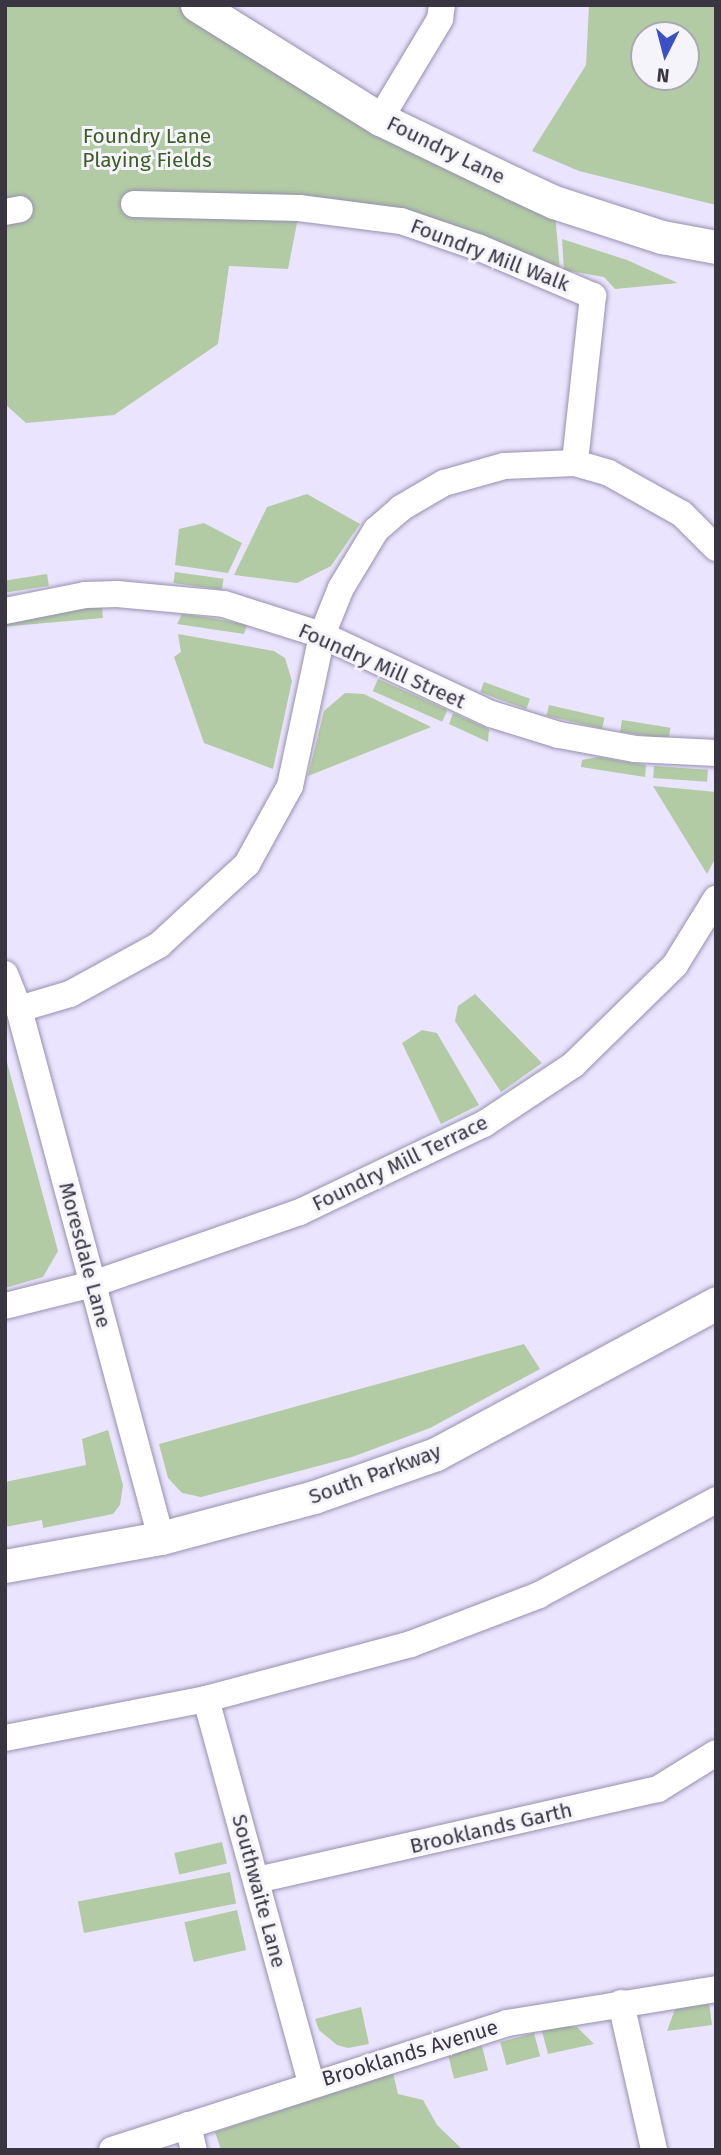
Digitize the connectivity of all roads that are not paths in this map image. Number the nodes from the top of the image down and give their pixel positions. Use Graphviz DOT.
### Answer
graph roads {
  1 [pos="197,5"];
  2 [pos="442,5"];
  3 [pos="380,119"];
  4 [pos="134,204"];
  5 [pos="716,247"];
  6 [pos="575,463"];
  7 [pos="716,548"];
  8 [pos="5,611"];
  9 [pos="322,635"];
  10 [pos="716,753"];
  11 [pos="716,899"];
  12 [pos="5,974"];
  13 [pos="19,1009"];
  14 [pos="93,1284"];
  15 [pos="716,1303"];
  16 [pos="5,1306"];
  17 [pos="716,1500"];
  18 [pos="161,1538"];
  19 [pos="5,1566"];
  20 [pos="206,1699"];
  21 [pos="5,1738"];
  22 [pos="716,1752"];
  23 [pos="257,1880"];
  24 [pos="716,1989"];
  25 [pos="621,2003"];
  26 [pos="311,2083"];
  27 [pos="191,2137"];
  28 [pos="112,2150"];
  29 [pos="654,2150"];
  1 -- 3 [label="street, Foundry Lane"];
  2 -- 3 [label="street"];
  3 -- 5 [label="street, Foundry Lane"];
  4 -- 6 [label="street, Foundry Mill Walk"];
  6 -- 7 [label="street"];
  6 -- 9 [label="street"];
  8 -- 9 [label="street, Foundry Mill Street"];
  9 -- 10 [label="street, Foundry Mill Street"];
  9 -- 13 [label="street"];
  11 -- 14 [label="street, Foundry Mill Terrace"];
  12 -- 13 [label="street, Moresdale Lane"];
  13 -- 14 [label="street, Moresdale Lane"];
  14 -- 16 [label="street, Foundry Mill Terrace"];
  14 -- 18 [label="street, Moresdale Lane"];
  15 -- 18 [label="street, South Parkway"];
  17 -- 20 [label="street"];
  18 -- 19 [label="street, South Parkway"];
  20 -- 21 [label="street"];
  20 -- 23 [label="street, Southwaite Lane"];
  22 -- 23 [label="street, Brooklands Garth"];
  23 -- 26 [label="street, Southwaite Lane"];
  24 -- 25 [label="street, Brooklands Avenue"];
  25 -- 26 [label="street, Brooklands Avenue"];
  25 -- 29 [label="street"];
  26 -- 27 [label="street, Brooklands Avenue"];
  27 -- 28 [label="street, Brooklands Avenue"];
}
